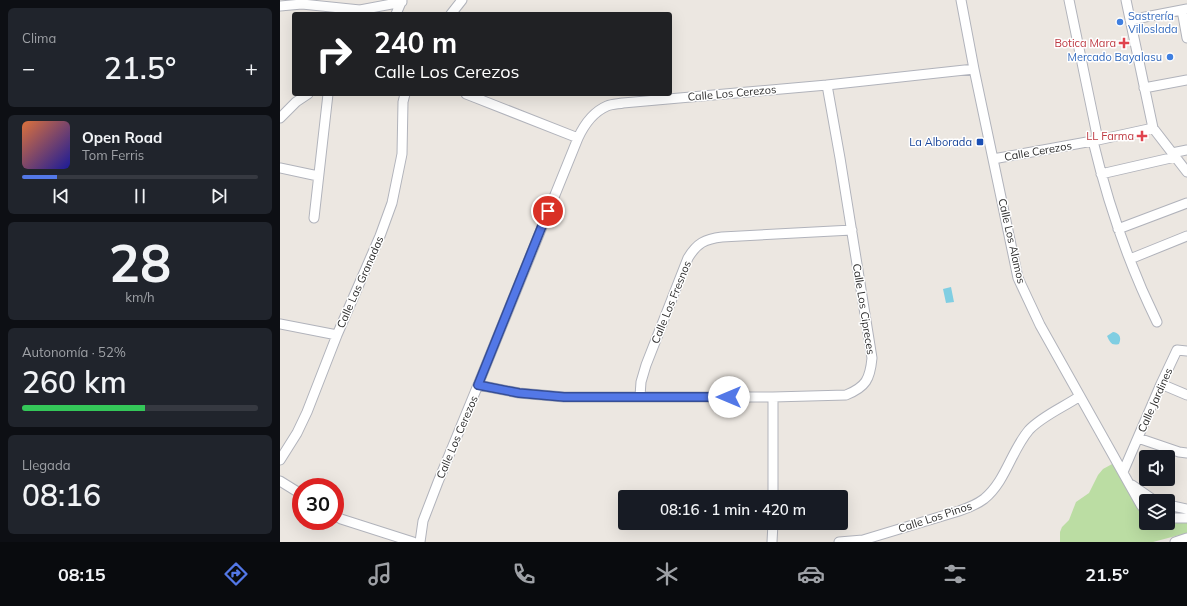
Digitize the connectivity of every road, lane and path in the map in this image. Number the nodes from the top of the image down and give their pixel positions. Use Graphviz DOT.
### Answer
graph roads {
  1 [pos="462,0"];
  2 [pos="961,0"];
  3 [pos="1069,0"];
  4 [pos="1126,0"];
  5 [pos="402,1"];
  6 [pos="328,3"];
  7 [pos="280,6"];
  8 [pos="1184,9"];
  9 [pos="358,12"];
  10 [pos="397,12"];
  11 [pos="453,12"];
  12 [pos="1130,20"];
  13 [pos="1187,38"];
  14 [pos="974,69"];
  15 [pos="1187,80"];
  16 [pos="827,85"];
  17 [pos="1144,88"];
  18 [pos="305,96"];
  19 [pos="328,96"];
  20 [pos="404,96"];
  21 [pos="471,96"];
  22 [pos="280,118"];
  23 [pos="1153,128"];
  24 [pos="578,138"];
  25 [pos="1095,141"];
  26 [pos="1187,150"];
  27 [pos="1173,155"];
  28 [pos="993,159"];
  29 [pos="280,168"];
  30 [pos="1187,172"];
  31 [pos="1101,174"];
  32 [pos="318,176"];
  33 [pos="1187,203"];
  34 [pos="314,218"];
  35 [pos="1118,229"];
  36 [pos="852,230"];
  37 [pos="1187,236"];
  38 [pos="1130,259"];
  39 [pos="1157,322"];
  40 [pos="280,324"];
  41 [pos="337,335"];
  42 [pos="1187,351"];
  43 [pos="1161,384"];
  44 [pos="478,385"];
  45 [pos="1187,395"];
  46 [pos="640,396"];
  47 [pos="1080,396"];
  48 [pos="773,397"];
  49 [pos="1138,438"];
  50 [pos="1187,453"];
  51 [pos="280,460"];
  52 [pos="1123,472"];
  53 [pos="280,481"];
  54 [pos="1129,483"];
  55 [pos="292,488"];
  56 [pos="773,490"];
  57 [pos="1143,494"];
  58 [pos="1139,500"];
  59 [pos="1175,506"];
  60 [pos="1187,508"];
  61 [pos="1175,518"];
  62 [pos="1187,518"];
  63 [pos="344,520"];
  64 [pos="772,530"];
  65 [pos="1187,538"];
  66 [pos="413,542"];
  67 [pos="420,542"];
  68 [pos="772,542"];
  69 [pos="839,542"];
  70 [pos="1175,542"];
  1 -- 11 [label="street"];
  2 -- 14 [label="street, Calle Los Alamos"];
  3 -- 25 [label="street"];
  4 -- 12 [label="street"];
  5 -- 9 [label="street"];
  5 -- 10 [label="street"];
  6 -- 7 [label="street"];
  6 -- 9 [label="street"];
  8 -- 12 [label="street"];
  8 -- 13 [label="street"];
  12 -- 17 [label="street"];
  14 -- 16 [label="street, Calle Los Cerezos"];
  14 -- 28 [label="street, Calle Los Alamos"];
  15 -- 17 [label="street"];
  16 -- 24 [label="street, Calle Los Cerezos"];
  16 -- 36 [label="street, Calle Los Cipreces"];
  17 -- 23 [label="street"];
  18 -- 22 [label="street"];
  19 -- 32 [label="street"];
  20 -- 41 [label="street, Calle Las Granadas"];
  21 -- 24 [label="street"];
  23 -- 25 [label="street, Calle Cerezos"];
  23 -- 27 [label="street"];
  24 -- 44 [label="street, Calle Los Cerezos"];
  25 -- 28 [label="street, Calle Cerezos"];
  25 -- 31 [label="street"];
  26 -- 27 [label="street"];
  27 -- 30 [label="street"];
  27 -- 31 [label="street"];
  28 -- 47 [label="street, Calle Los Alamos"];
  29 -- 32 [label="street"];
  31 -- 35 [label="street"];
  32 -- 34 [label="street"];
  33 -- 35 [label="street"];
  35 -- 38 [label="street"];
  36 -- 46 [label="street, Calle Los Fresnos"];
  36 -- 48 [label="street, Calle Los Cipreces"];
  37 -- 38 [label="street"];
  38 -- 39 [label="street"];
  40 -- 41 [label="street"];
  41 -- 51 [label="street, Calle Las Granadas"];
  42 -- 43 [label="street, Calle Jardines"];
  43 -- 45 [label="street"];
  43 -- 49 [label="street, Calle Jardines"];
  44 -- 46 [label="street, Calle Los Cipreces"];
  44 -- 67 [label="street, Calle Los Cerezos"];
  46 -- 48 [label="street, Calle Los Cipreces"];
  47 -- 52 [label="street, Calle Los Alamos"];
  47 -- 69 [label="street, Calle Los Pinos"];
  48 -- 56 [label="street"];
  49 -- 50 [label="street"];
  49 -- 52 [label="street, Calle Jardines"];
  52 -- 54 [label="street, Calle Los Alamos"];
  53 -- 55 [label="street"];
  54 -- 57 [label="street"];
  54 -- 58 [label="street, Calle Los Alamos"];
  59 -- 60 [label="street"];
  61 -- 62 [label="street"];
  63 -- 66 [label="street"];
  64 -- 68 [label="street"];
  65 -- 70 [label="street"];
}
